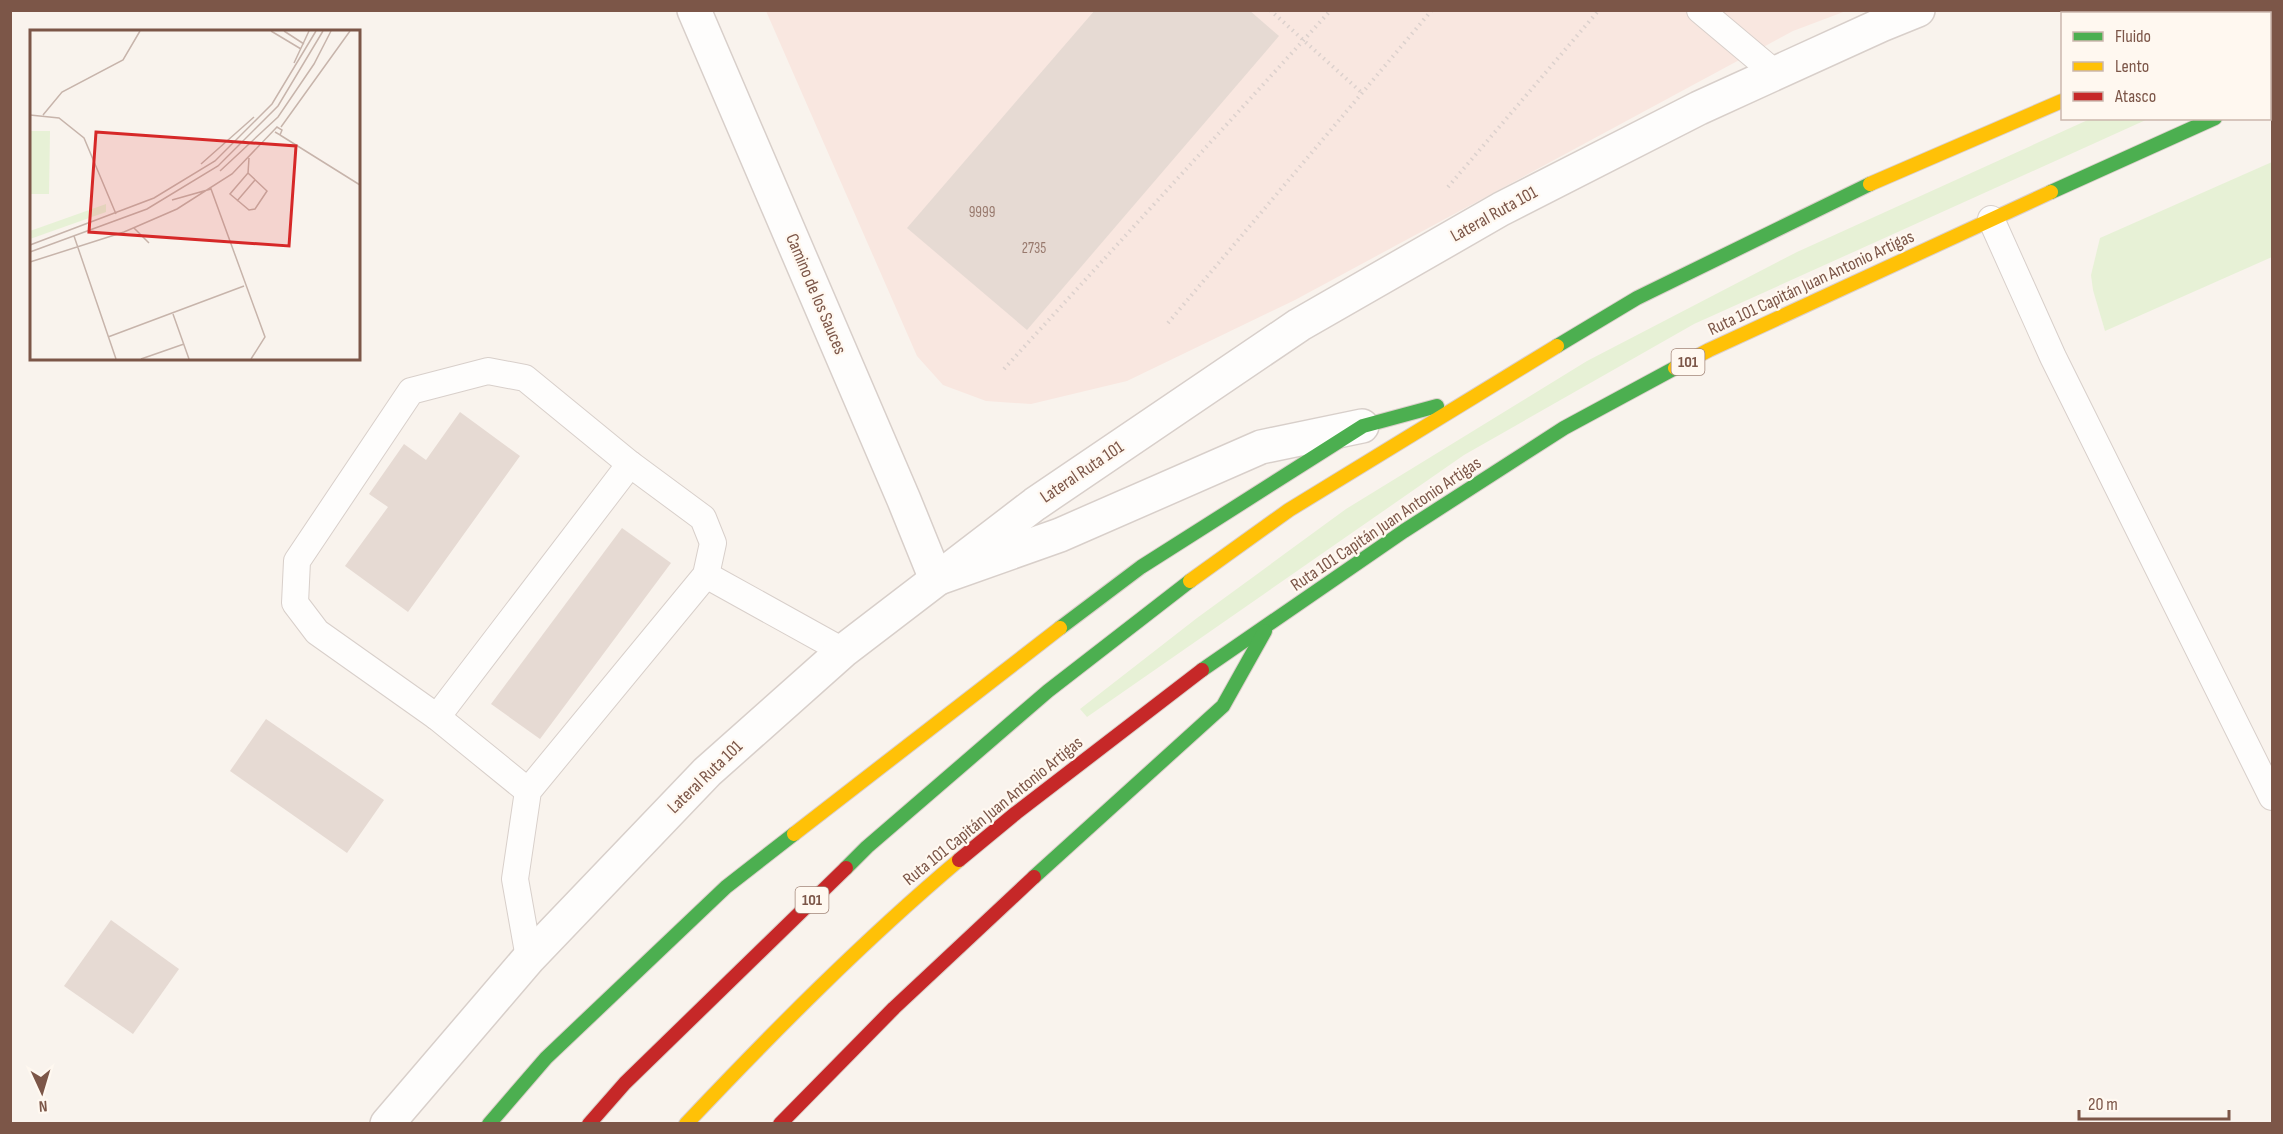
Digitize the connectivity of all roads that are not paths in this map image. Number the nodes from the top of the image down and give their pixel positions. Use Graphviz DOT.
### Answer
graph roads {
  1 [pos="694,10"];
  2 [pos="1700,10"];
  3 [pos="1918,10"];
  4 [pos="1775,73"];
  5 [pos="2061,101"];
  6 [pos="2211,120"];
  7 [pos="1991,219"];
  8 [pos="1471,397"];
  9 [pos="1363,426"];
  10 [pos="630,464"];
  11 [pos="706,575"];
  12 [pos="936,579"];
  13 [pos="1269,624"];
  14 [pos="843,651"];
  15 [pos="437,717"];
  16 [pos="528,791"];
  17 [pos="2272,797"];
  18 [pos="529,958"];
  19 [pos="387,1124"];
  20 [pos="489,1124"];
  21 [pos="589,1124"];
  22 [pos="686,1124"];
  23 [pos="780,1124"];
  1 -- 12 [label="street, Camino de los Sauces"];
  2 -- 4 [label="lane"];
  3 -- 4 [label="street, Lateral Ruta 101"];
  4 -- 12 [label="street, Lateral Ruta 101"];
  5 -- 8 [label="highway, 101"];
  6 -- 7 [label="highway, Ruta 101 Capitán Juan Antonio Artigas / 101"];
  7 -- 13 [label="highway, Ruta 101 Capitán Juan Antonio Artigas / 101"];
  7 -- 17 [label="lane"];
  8 -- 9 [label="highway"];
  8 -- 21 [label="highway, 101"];
  9 -- 12 [label="street"];
  9 -- 20 [label="highway"];
  10 -- 11 [label="lane"];
  10 -- 15 [label="lane"];
  10 -- 15 [label="lane"];
  11 -- 14 [label="lane"];
  11 -- 16 [label="lane"];
  12 -- 14 [label="street, Lateral Ruta 101"];
  13 -- 22 [label="highway, Ruta 101 Capitán Juan Antonio Artigas / 101"];
  13 -- 23 [label="highway"];
  14 -- 18 [label="street, Lateral Ruta 101"];
  15 -- 16 [label="lane"];
  16 -- 18 [label="lane"];
  18 -- 19 [label="street, Lateral Ruta 101"];
}
